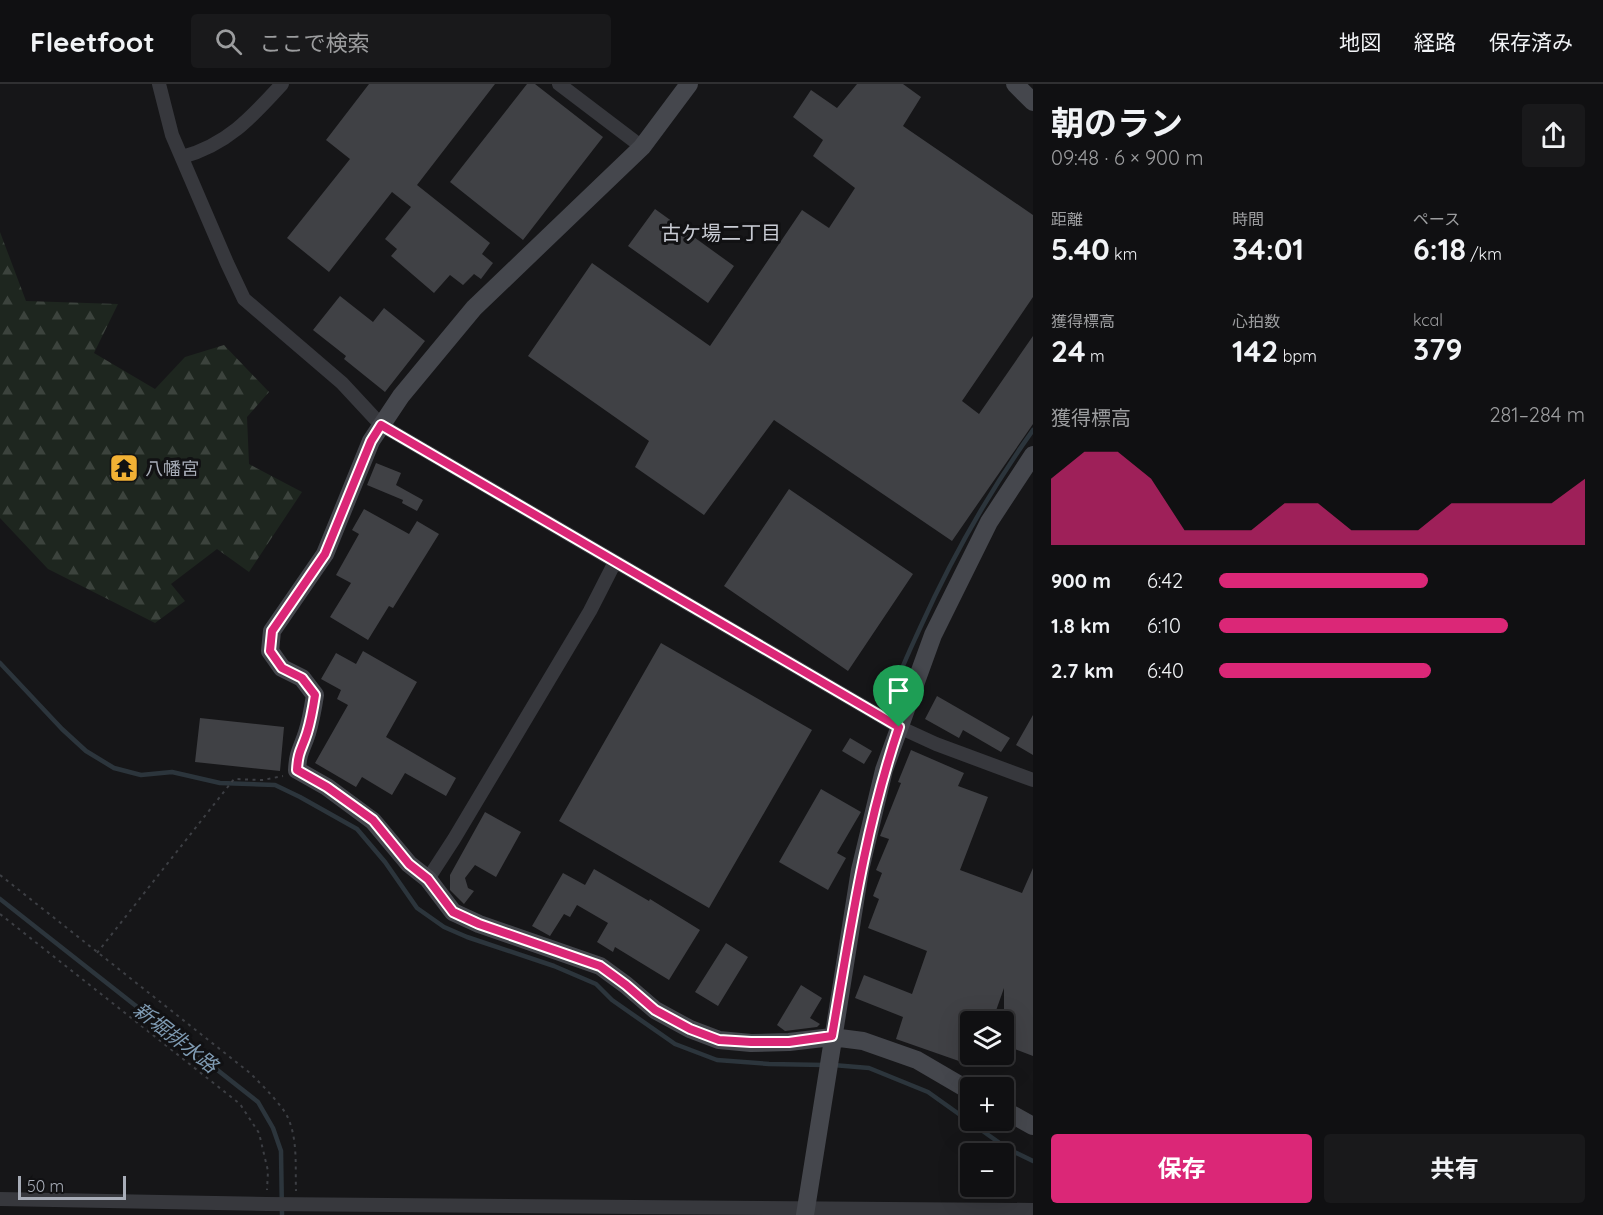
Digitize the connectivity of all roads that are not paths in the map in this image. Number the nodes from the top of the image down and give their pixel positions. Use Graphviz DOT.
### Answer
graph roads {
  1 [pos="159,84"];
  2 [pos="282,84"];
  3 [pos="559,84"];
  4 [pos="689,84"];
  5 [pos="1015,84"];
  6 [pos="1033,102"];
  7 [pos="642,147"];
  8 [pos="182,157"];
  9 [pos="381,425"];
  10 [pos="1033,455"];
  11 [pos="615,562"];
  12 [pos="899,727"];
  13 [pos="1033,780"];
  14 [pos="428,879"];
  15 [pos="832,1036"];
  16 [pos="960,1085"];
  17 [pos="1014,1116"];
  18 [pos="1033,1126"];
  19 [pos="0,1199"];
  20 [pos="1033,1210"];
  21 [pos="806,1212"];
  1 -- 8 [label="street"];
  2 -- 8 [label="street"];
  3 -- 7 [label="street"];
  4 -- 7 [label="street"];
  5 -- 6 [label="street"];
  7 -- 9 [label="street"];
  8 -- 9 [label="street"];
  9 -- 11 [label="street"];
  9 -- 14 [label="street"];
  10 -- 12 [label="street"];
  11 -- 12 [label="street"];
  11 -- 14 [label="street"];
  12 -- 13 [label="street"];
  12 -- 15 [label="street"];
  14 -- 15 [label="street"];
  15 -- 16 [label="street"];
  15 -- 21 [label="street"];
  17 -- 18 [label="street"];
  19 -- 21 [label="street"];
  20 -- 21 [label="street"];
}
